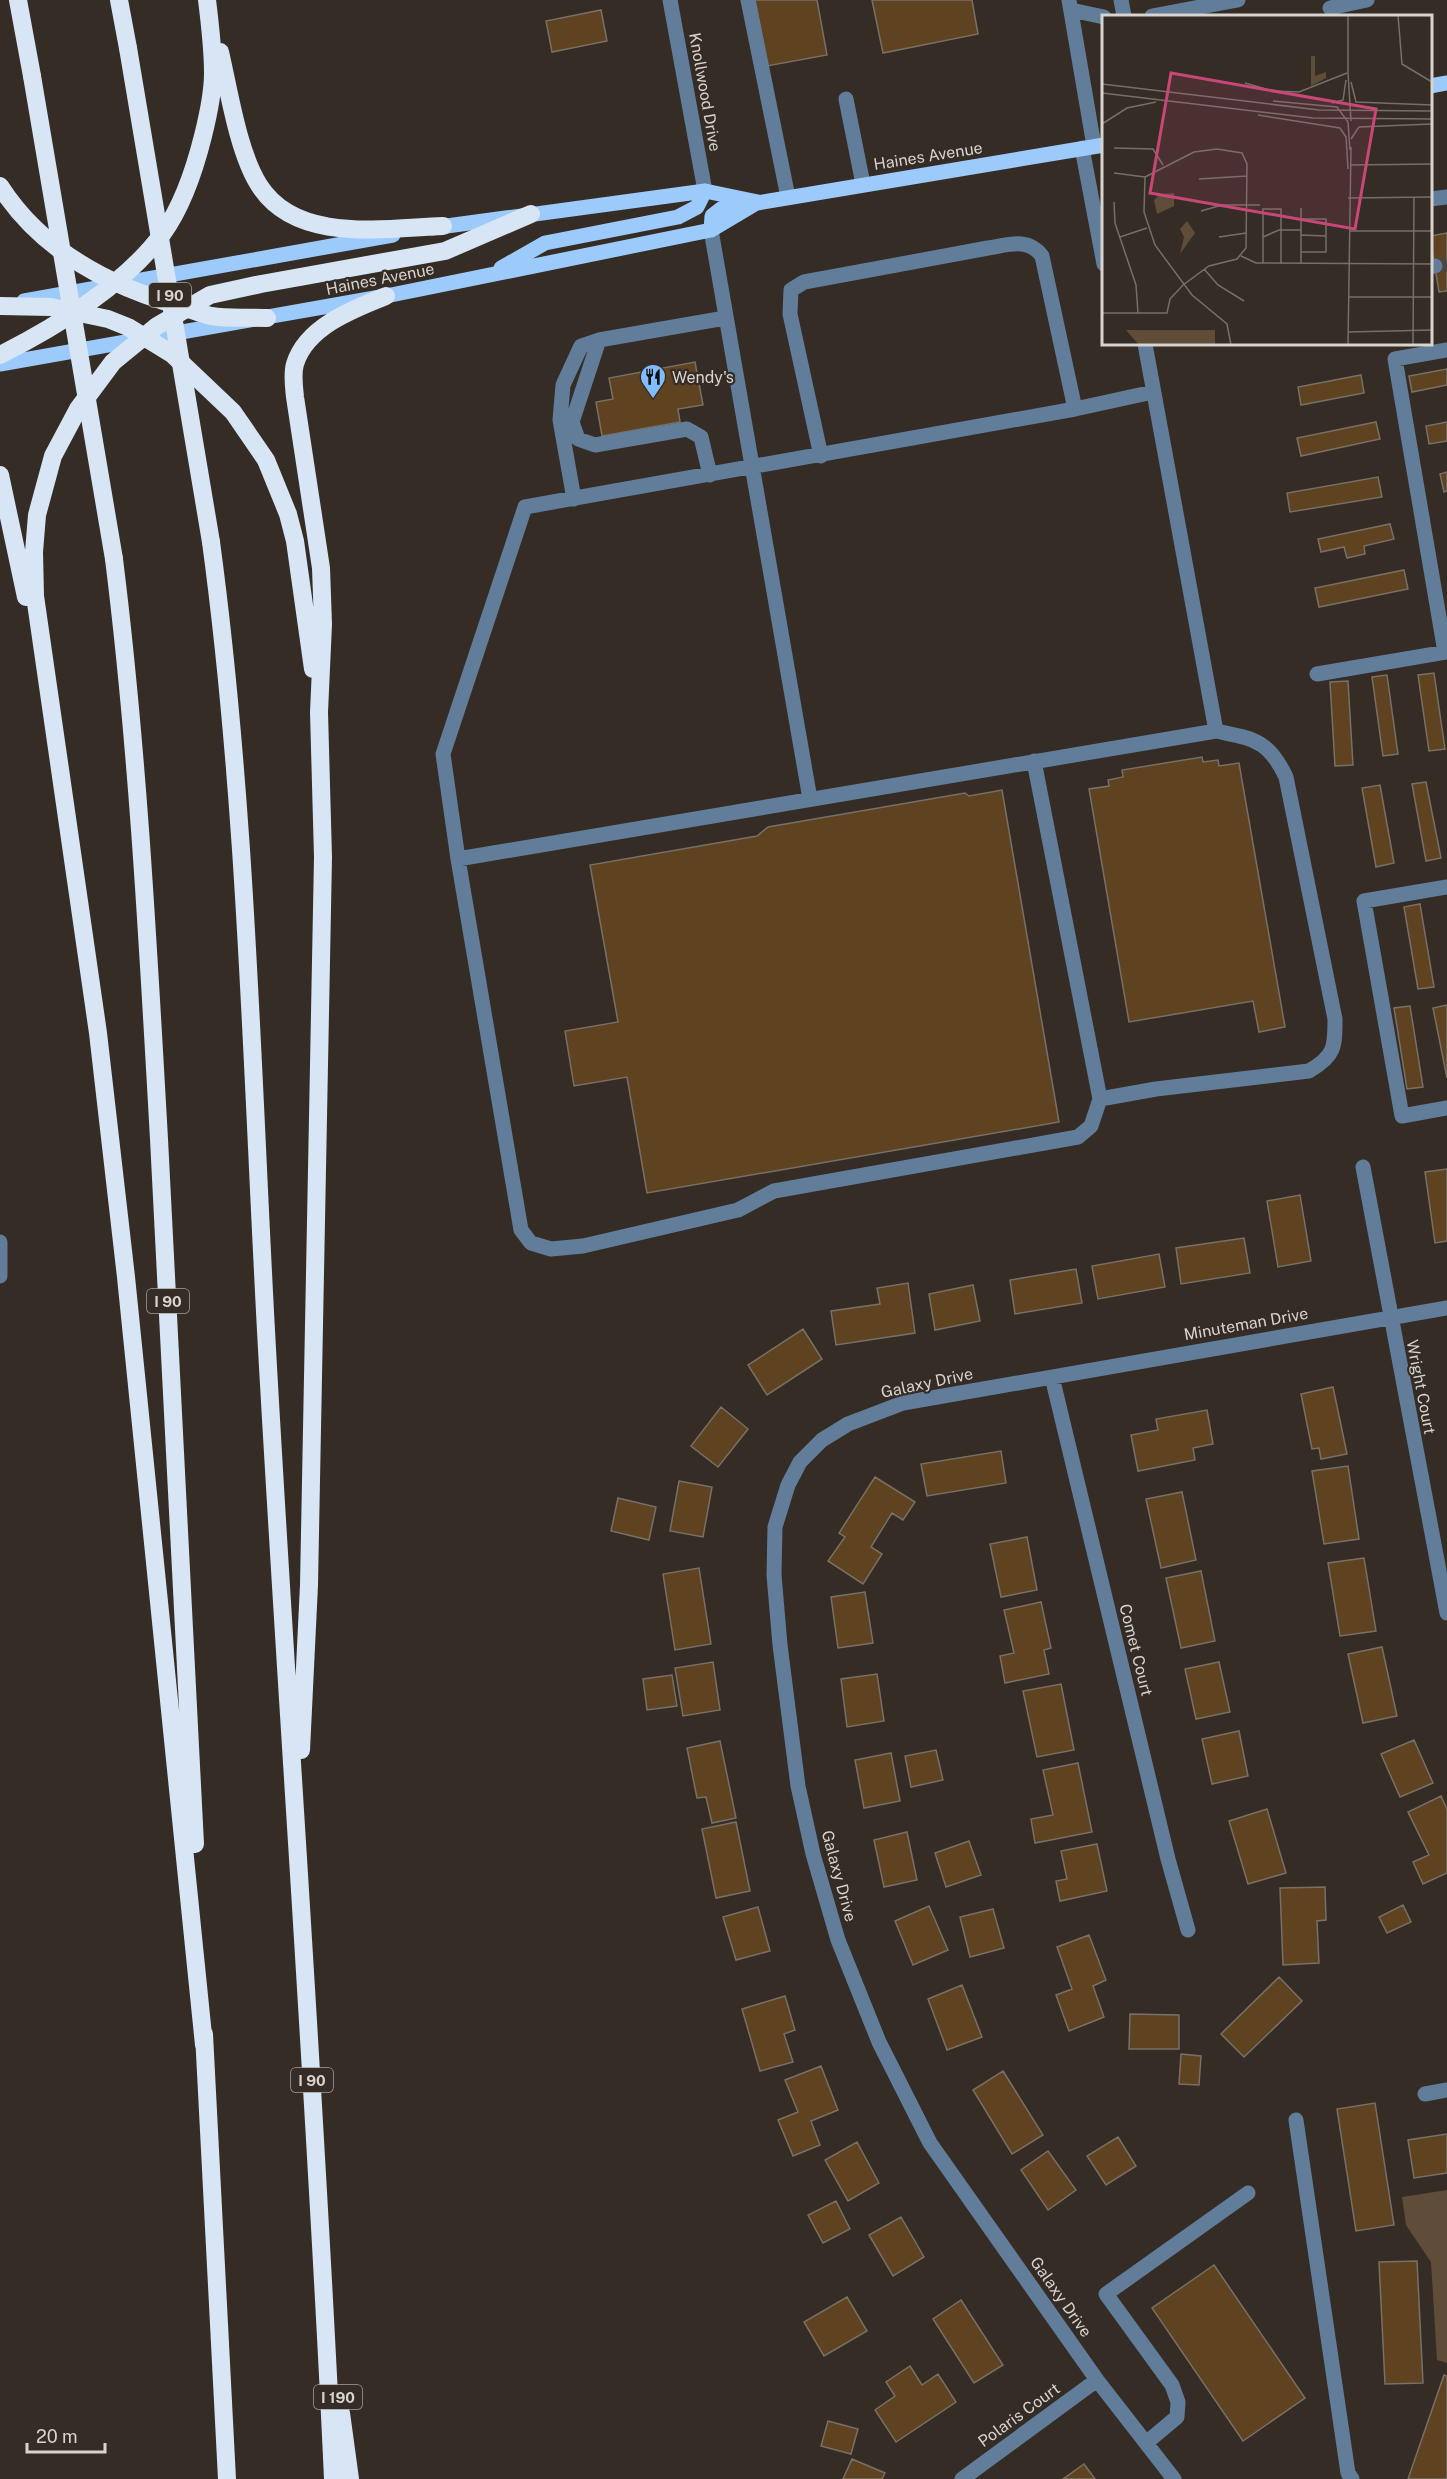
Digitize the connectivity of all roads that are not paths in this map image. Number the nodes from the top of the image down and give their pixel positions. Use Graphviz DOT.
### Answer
graph roads {
  1 [pos="18,0"];
  2 [pos="119,0"];
  3 [pos="208,0"];
  4 [pos="670,0"];
  5 [pos="748,0"];
  6 [pos="1121,0"];
  7 [pos="1238,0"];
  8 [pos="1367,0"];
  9 [pos="1070,5"];
  10 [pos="1330,8"];
  11 [pos="1124,15"];
  12 [pos="1157,15"];
  13 [pos="1102,16"];
  14 [pos="1447,83"];
  15 [pos="1432,86"];
  16 [pos="846,99"];
  17 [pos="1093,146"];
  18 [pos="863,184"];
  19 [pos="0,186"];
  20 [pos="705,191"];
  21 [pos="1447,196"];
  22 [pos="788,197"];
  23 [pos="1432,200"];
  24 [pos="758,202"];
  25 [pos="531,214"];
  26 [pos="443,226"];
  27 [pos="711,230"];
  28 [pos="1102,243"];
  29 [pos="488,276"];
  30 [pos="114,284"];
  31 [pos="386,296"];
  32 [pos="0,306"];
  33 [pos="186,308"];
  34 [pos="73,311"];
  35 [pos="267,318"];
  36 [pos="725,318"];
  37 [pos="144,338"];
  38 [pos="598,340"];
  39 [pos="1140,345"];
  40 [pos="1145,345"];
  41 [pos="1447,350"];
  42 [pos="0,355"];
  43 [pos="1147,360"];
  44 [pos="0,364"];
  45 [pos="1153,392"];
  46 [pos="1075,410"];
  47 [pos="821,456"];
  48 [pos="752,468"];
  49 [pos="0,475"];
  50 [pos="710,476"];
  51 [pos="574,498"];
  52 [pos="1446,652"];
  53 [pos="1317,674"];
  54 [pos="319,712"];
  55 [pos="1216,731"];
  56 [pos="55,746"];
  57 [pos="1034,761"];
  58 [pos="810,799"];
  59 [pos="458,859"];
  60 [pos="1447,887"];
  61 [pos="1100,1099"];
  62 [pos="1447,1108"];
  63 [pos="1363,1167"];
  64 [pos="0,1242"];
  65 [pos="0,1247"];
  66 [pos="0,1276"];
  67 [pos="1447,1308"];
  68 [pos="1390,1317"];
  69 [pos="1052,1377"];
  70 [pos="1447,1613"];
  71 [pos="297,1845"];
  72 [pos="1188,1930"];
  73 [pos="204,2045"];
  74 [pos="1447,2090"];
  75 [pos="1425,2094"];
  76 [pos="1296,2120"];
  77 [pos="1248,2193"];
  78 [pos="326,2314"];
  79 [pos="1097,2380"];
  80 [pos="1146,2443"];
  81 [pos="227,2479"];
  82 [pos="333,2479"];
  83 [pos="351,2479"];
  84 [pos="962,2479"];
  85 [pos="1174,2479"];
  86 [pos="1352,2479"];
  1 -- 73 [label="highway, I 90, bridge"];
  2 -- 71 [label="highway, I 90, bridge"];
  3 -- 26 [label="highway"];
  3 -- 30 [label="highway"];
  4 -- 20 [label="street, Knollwood Drive"];
  5 -- 22 [label="street"];
  6 -- 11 [label="street"];
  7 -- 12 [label="street"];
  8 -- 10 [label="street"];
  9 -- 13 [label="street"];
  9 -- 17 [label="street"];
  14 -- 15 [label="main road"];
  16 -- 18 [label="street"];
  17 -- 18 [label="main road, Haines Avenue"];
  17 -- 28 [label="street"];
  18 -- 22 [label="main road, Haines Avenue"];
  19 -- 30 [label="highway"];
  20 -- 24 [label="main road, Haines Avenue"];
  20 -- 25 [label="main road, Haines Avenue"];
  20 -- 29 [label="main road"];
  21 -- 23 [label="street"];
  22 -- 24 [label="main road, Haines Avenue"];
  24 -- 27 [label="main road"];
  25 -- 26 [label="main road, Haines Avenue"];
  25 -- 33 [label="highway"];
  26 -- 30 [label="main road, Haines Avenue"];
  27 -- 29 [label="main road, Haines Avenue"];
  27 -- 36 [label="street"];
  29 -- 31 [label="main road, Haines Avenue"];
  30 -- 32 [label="main road, Haines Avenue"];
  30 -- 33 [label="highway"];
  30 -- 34 [label="highway"];
  31 -- 35 [label="main road, Haines Avenue"];
  31 -- 54 [label="highway"];
  32 -- 34 [label="highway"];
  33 -- 35 [label="highway"];
  33 -- 37 [label="highway"];
  34 -- 37 [label="highway"];
  34 -- 42 [label="highway"];
  35 -- 37 [label="main road, Haines Avenue"];
  36 -- 38 [label="street"];
  36 -- 48 [label="street"];
  37 -- 44 [label="main road, Haines Avenue"];
  37 -- 54 [label="highway"];
  37 -- 56 [label="highway"];
  38 -- 50 [label="street"];
  38 -- 51 [label="street"];
  39 -- 43 [label="street"];
  40 -- 43 [label="street"];
  41 -- 52 [label="street"];
  43 -- 45 [label="street"];
  45 -- 46 [label="street"];
  45 -- 55 [label="street"];
  46 -- 47 [label="street"];
  46 -- 47 [label="street"];
  47 -- 48 [label="street"];
  48 -- 50 [label="street"];
  48 -- 58 [label="street"];
  49 -- 56 [label="highway"];
  50 -- 51 [label="street"];
  51 -- 59 [label="street"];
  52 -- 53 [label="street"];
  54 -- 71 [label="highway"];
  55 -- 57 [label="street"];
  55 -- 61 [label="street"];
  56 -- 73 [label="highway"];
  57 -- 58 [label="street"];
  57 -- 61 [label="street"];
  58 -- 59 [label="street"];
  59 -- 61 [label="street"];
  60 -- 62 [label="street"];
  63 -- 68 [label="street, Wright Court"];
  64 -- 65 [label="street"];
  65 -- 66 [label="street"];
  67 -- 68 [label="street, Minuteman Drive"];
  68 -- 69 [label="street, Minuteman Drive"];
  68 -- 70 [label="street, Wright Court"];
  69 -- 72 [label="street, Comet Court"];
  69 -- 79 [label="street, Galaxy Drive"];
  71 -- 78 [label="highway, I 90"];
  73 -- 81 [label="highway, I 90"];
  74 -- 75 [label="street"];
  76 -- 86 [label="street"];
  77 -- 80 [label="street"];
  78 -- 82 [label="highway, I 90"];
  78 -- 83 [label="highway, I 190"];
  79 -- 80 [label="street, Galaxy Drive"];
  79 -- 84 [label="street, Polaris Court"];
  80 -- 85 [label="street, Galaxy Drive"];
}
